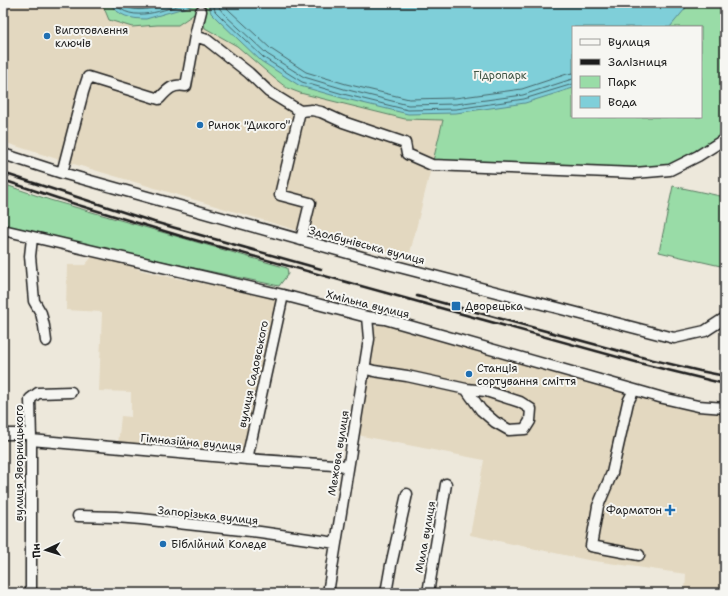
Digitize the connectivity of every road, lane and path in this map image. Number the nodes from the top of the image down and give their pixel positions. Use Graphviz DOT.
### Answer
graph roads {
  1 [pos="201,11"];
  2 [pos="195,36"];
  3 [pos="300,111"];
  4 [pos="725,138"];
  5 [pos="3,154"];
  6 [pos="62,173"];
  7 [pos="3,230"];
  8 [pos="32,238"];
  9 [pos="301,240"];
  10 [pos="282,294"];
  11 [pos="368,317"];
  12 [pos="725,318"];
  13 [pos="46,341"];
  14 [pos="364,368"];
  15 [pos="466,389"];
  16 [pos="634,390"];
  17 [pos="71,392"];
  18 [pos="725,408"];
  19 [pos="3,434"];
  20 [pos="31,437"];
  21 [pos="246,459"];
  22 [pos="348,466"];
  23 [pos="446,484"];
  24 [pos="407,494"];
  25 [pos="78,516"];
  26 [pos="336,543"];
  27 [pos="639,555"];
  28 [pos="31,593"];
  29 [pos="328,593"];
  30 [pos="386,593"];
  31 [pos="428,593"];
  1 -- 2 [label="street"];
  2 -- 3 [label="street"];
  2 -- 6 [label="street"];
  3 -- 4 [label="street"];
  3 -- 9 [label="street"];
  5 -- 6 [label="street, Здолбунівська вулиця"];
  6 -- 9 [label="street, Здолбунівська вулиця"];
  7 -- 8 [label="street, Хмільна вулиця"];
  8 -- 10 [label="street, Хмільна вулиця"];
  8 -- 13 [label="street"];
  9 -- 12 [label="street, Здолбунівська вулиця"];
  10 -- 11 [label="street, Хмільна вулиця"];
  10 -- 21 [label="street, вулиця Садовського"];
  11 -- 14 [label="street, Межова вулиця"];
  11 -- 16 [label="street, Хмільна вулиця"];
  14 -- 15 [label="street"];
  14 -- 22 [label="street, Межова вулиця"];
  15 -- 15 [label="street"];
  16 -- 18 [label="street, Хмільна вулиця"];
  16 -- 27 [label="street"];
  17 -- 20 [label="street, вулиця Яворницького"];
  19 -- 20 [label="street, Гімназійна вулиця"];
  20 -- 21 [label="street, Гімназійна вулиця"];
  20 -- 28 [label="street, вулиця Яворницького"];
  21 -- 22 [label="street, Гімназійна вулиця"];
  22 -- 26 [label="street, Межова вулиця"];
  23 -- 31 [label="street, Мила вулиця"];
  24 -- 30 [label="street"];
  25 -- 26 [label="street, Запорізька вулиця"];
  26 -- 29 [label="street, Межова вулиця"];
}
